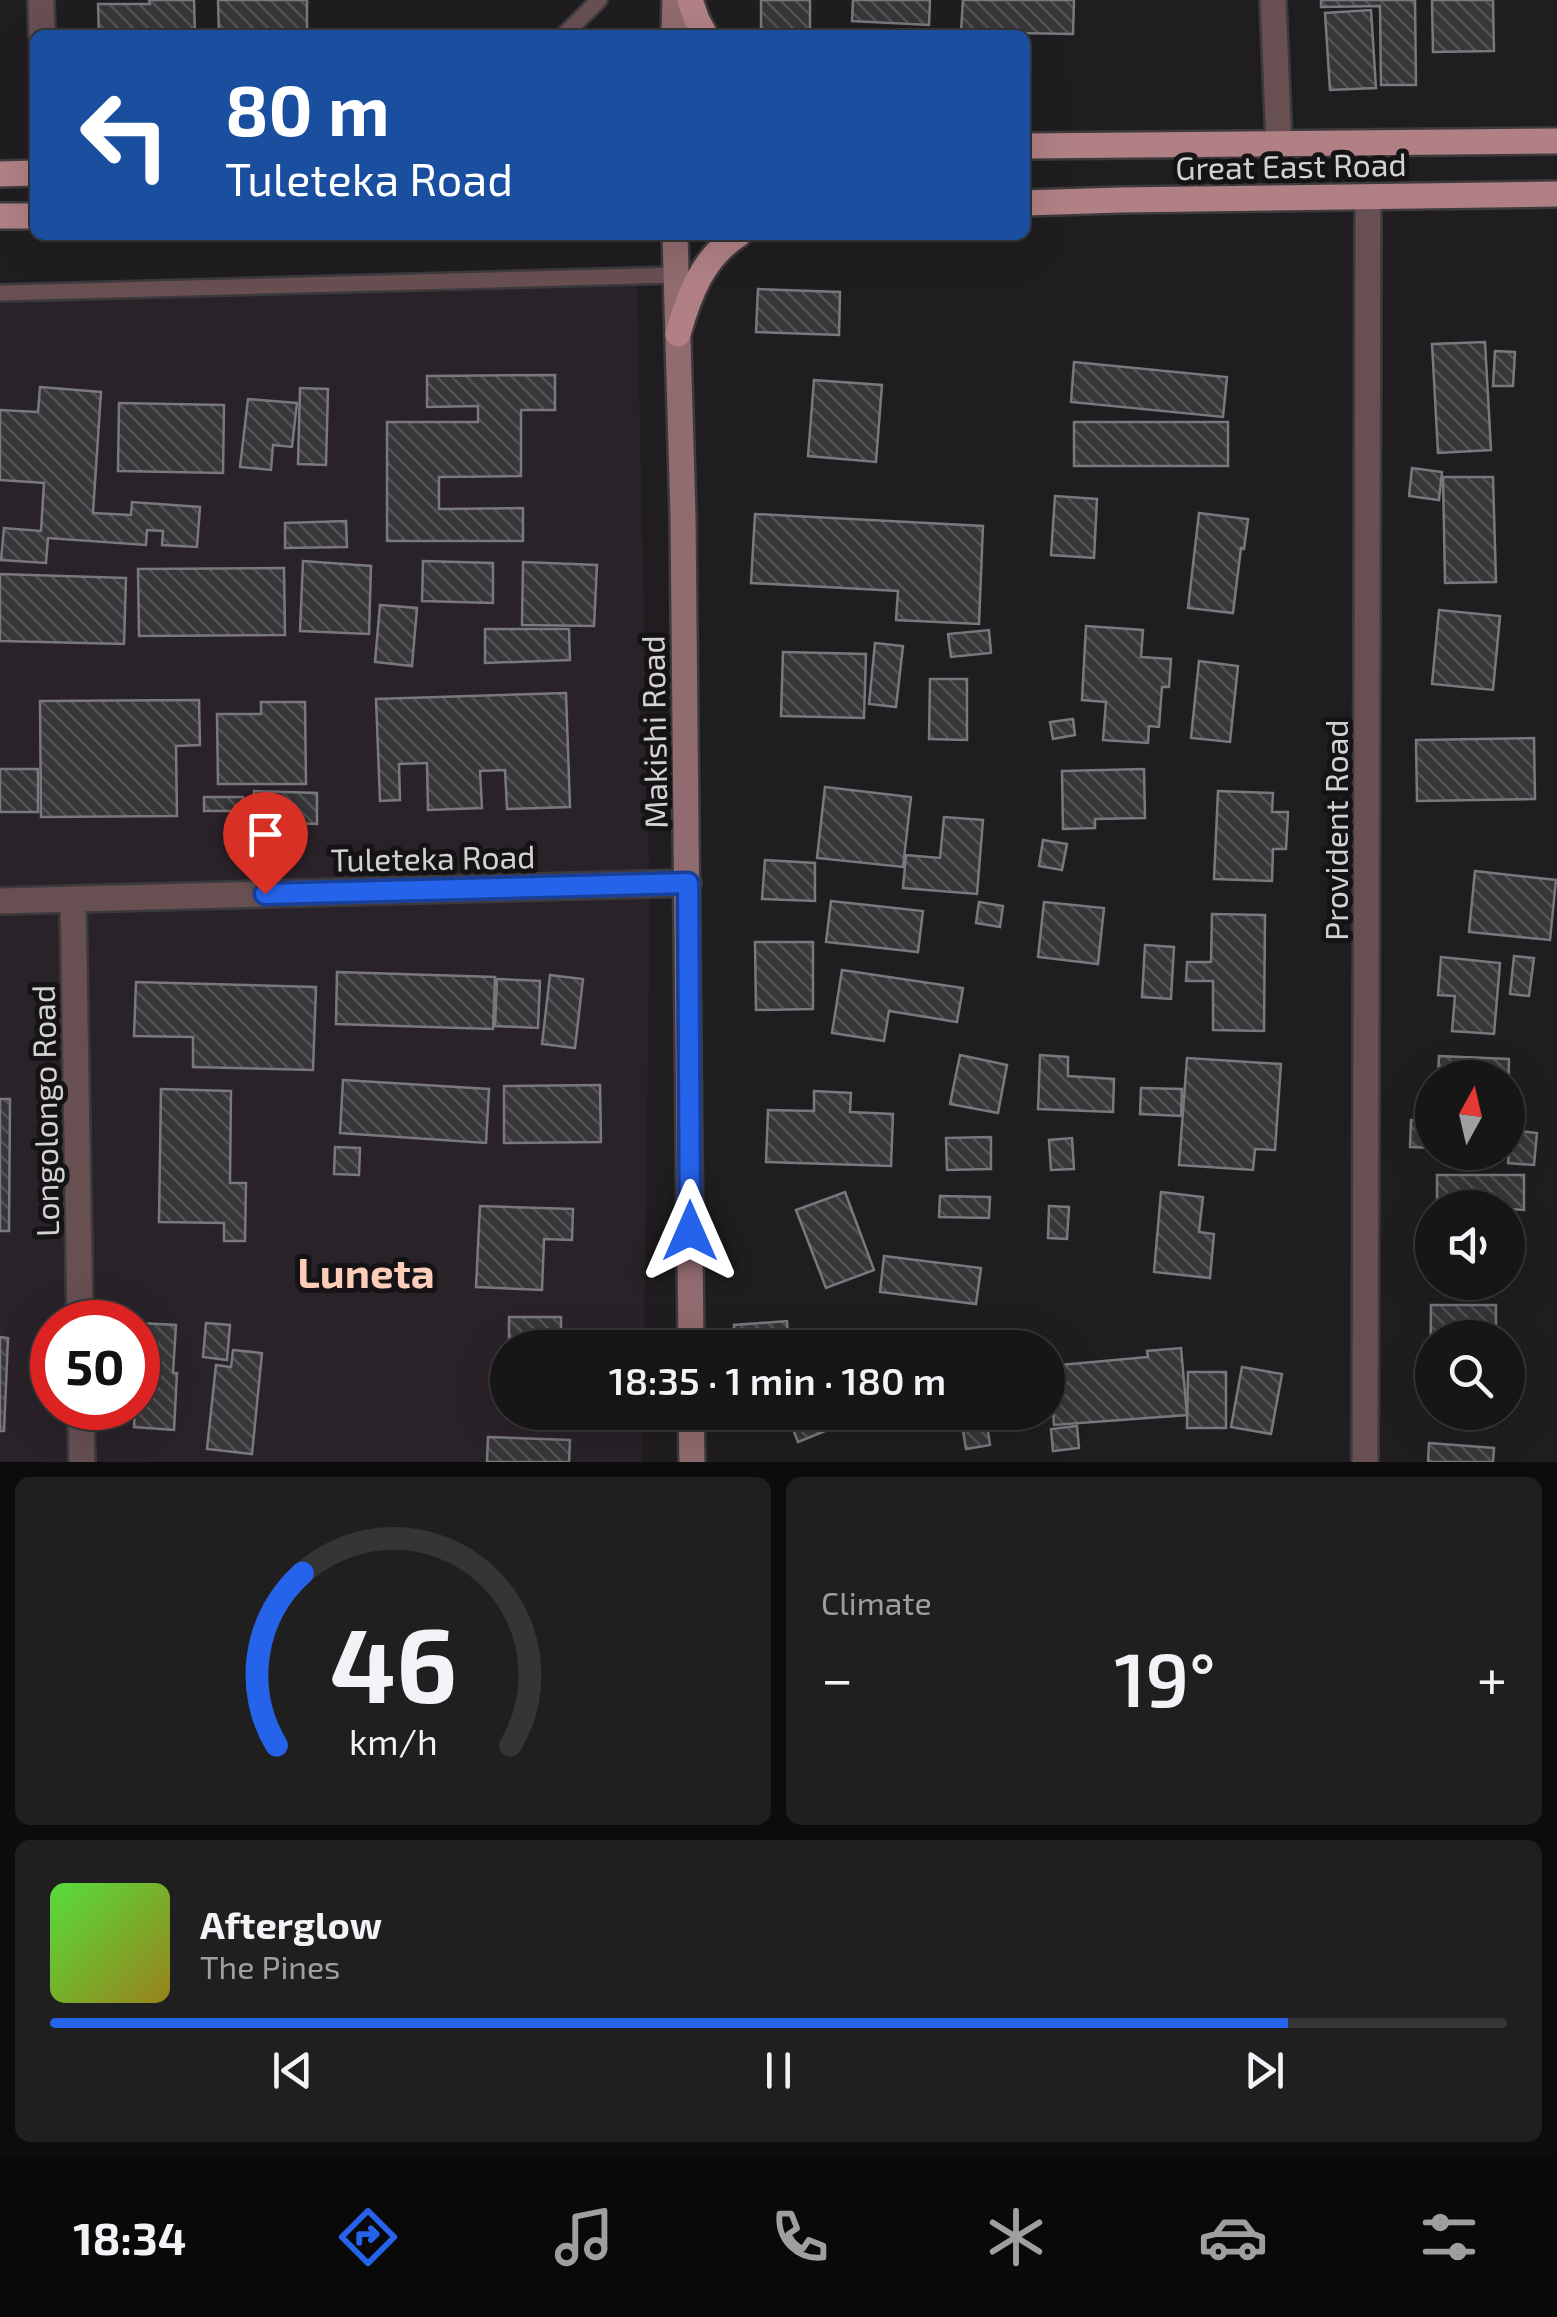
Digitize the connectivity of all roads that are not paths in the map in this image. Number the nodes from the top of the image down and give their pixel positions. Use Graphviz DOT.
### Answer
graph roads {
  1 [pos="41,0"];
  2 [pos="599,0"];
  3 [pos="674,0"];
  4 [pos="690,0"];
  5 [pos="1274,0"];
  6 [pos="42,30"];
  7 [pos="569,30"];
  8 [pos="674,30"];
  9 [pos="703,30"];
  10 [pos="1557,140"];
  11 [pos="1280,144"];
  12 [pos="1030,146"];
  13 [pos="30,173"];
  14 [pos="0,174"];
  15 [pos="1557,194"];
  16 [pos="1368,198"];
  17 [pos="1030,203"];
  18 [pos="0,216"];
  19 [pos="30,216"];
  20 [pos="675,240"];
  21 [pos="733,240"];
  22 [pos="676,275"];
  23 [pos="0,293"];
  24 [pos="678,334"];
  25 [pos="688,883"];
  26 [pos="74,898"];
  27 [pos="0,900"];
  28 [pos="80,1300"];
  29 [pos="691,1330"];
  30 [pos="81,1430"];
  31 [pos="691,1430"];
  32 [pos="82,1462"];
  33 [pos="692,1462"];
  34 [pos="1365,1462"];
  1 -- 6 [label="street"];
  2 -- 7 [label="lane"];
  3 -- 8 [label="main road"];
  4 -- 9 [label="main road"];
  5 -- 11 [label="street"];
  10 -- 11 [label="main road, Great East Road"];
  11 -- 12 [label="main road, Great East Road"];
  13 -- 14 [label="main road"];
  15 -- 16 [label="main road, Great East Road"];
  16 -- 17 [label="main road, Great East Road"];
  16 -- 34 [label="street, Provident Road"];
  18 -- 19 [label="main road"];
  20 -- 22 [label="main road, Makishi Road"];
  21 -- 24 [label="main road"];
  22 -- 23 [label="lane"];
  22 -- 24 [label="main road, Makishi Road"];
  24 -- 25 [label="main road, Makishi Road"];
  25 -- 26 [label="street, Tuleteka Road"];
  25 -- 29 [label="main road, Makishi Road"];
  26 -- 27 [label="street, Tuleteka Road"];
  26 -- 28 [label="street, Longolongo Road"];
  30 -- 32 [label="street"];
  31 -- 33 [label="main road"];
}
